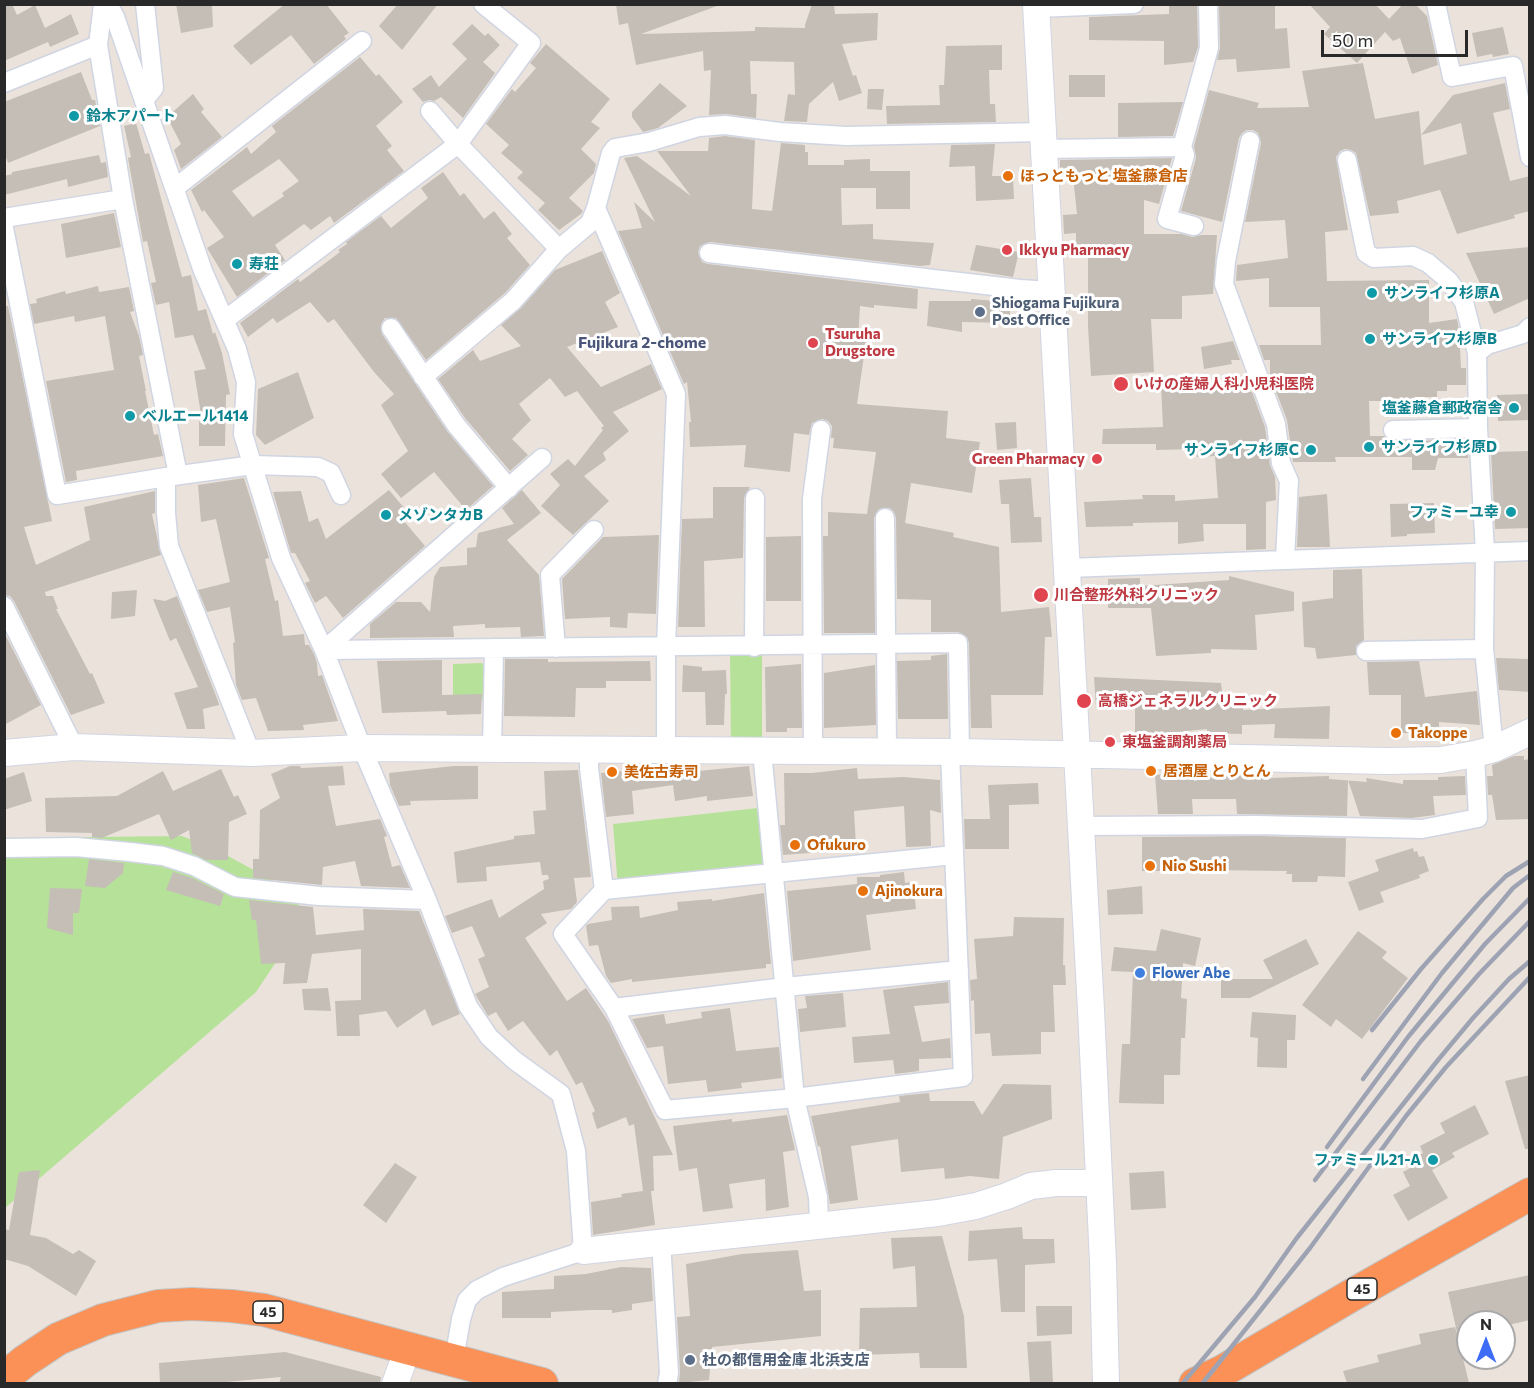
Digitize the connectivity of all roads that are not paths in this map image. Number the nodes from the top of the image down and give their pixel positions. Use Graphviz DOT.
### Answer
graph roads {
  1 [pos="105,4"];
  2 [pos="145,4"];
  3 [pos="483,4"];
  4 [pos="1134,4"];
  5 [pos="1208,4"];
  6 [pos="1436,4"];
  7 [pos="1036,6"];
  8 [pos="362,41"];
  9 [pos="98,45"];
  10 [pos="4,83"];
  11 [pos="145,99"];
  12 [pos="430,111"];
  13 [pos="1526,123"];
  14 [pos="1044,140"];
  15 [pos="1250,141"];
  16 [pos="458,144"];
  17 [pos="1182,147"];
  18 [pos="1530,157"];
  19 [pos="1347,160"];
  20 [pos="175,188"];
  21 [pos="123,198"];
  22 [pos="597,208"];
  23 [pos="4,218"];
  24 [pos="1194,226"];
  25 [pos="4,228"];
  26 [pos="560,249"];
  27 [pos="709,253"];
  28 [pos="1052,291"];
  29 [pos="226,319"];
  30 [pos="1530,327"];
  31 [pos="391,328"];
  32 [pos="1478,352"];
  33 [pos="423,377"];
  34 [pos="1478,428"];
  35 [pos="821,430"];
  36 [pos="1393,430"];
  37 [pos="542,458"];
  38 [pos="253,465"];
  39 [pos="172,476"];
  40 [pos="508,488"];
  41 [pos="341,495"];
  42 [pos="755,498"];
  43 [pos="885,518"];
  44 [pos="594,530"];
  45 [pos="1530,551"];
  46 [pos="1485,552"];
  47 [pos="1285,559"];
  48 [pos="1068,568"];
  49 [pos="4,606"];
  50 [pos="886,645"];
  51 [pos="666,646"];
  52 [pos="754,646"];
  53 [pos="813,646"];
  54 [pos="494,648"];
  55 [pos="556,648"];
  56 [pos="324,650"];
  57 [pos="1484,650"];
  58 [pos="1366,651"];
  59 [pos="1530,732"];
  60 [pos="74,747"];
  61 [pos="362,748"];
  62 [pos="492,749"];
  63 [pos="589,750"];
  64 [pos="666,751"];
  65 [pos="762,751"];
  66 [pos="813,752"];
  67 [pos="888,752"];
  68 [pos="955,752"];
  69 [pos="1485,752"];
  70 [pos="4,753"];
  71 [pos="251,753"];
  72 [pos="1078,755"];
  73 [pos="1081,826"];
  74 [pos="4,848"];
  75 [pos="954,855"];
  76 [pos="774,873"];
  77 [pos="604,890"];
  78 [pos="427,900"];
  79 [pos="959,970"];
  80 [pos="785,987"];
  81 [pos="615,1008"];
  82 [pos="795,1098"];
  83 [pos="1099,1183"];
  84 [pos="1529,1196"];
  85 [pos="819,1224"];
  86 [pos="661,1241"];
  87 [pos="583,1251"];
  88 [pos="408,1348"];
  89 [pos="454,1360"];
  90 [pos="4,1378"];
  91 [pos="395,1383"];
  92 [pos="542,1383"];
  93 [pos="667,1383"];
  94 [pos="1106,1383"];
  95 [pos="1195,1383"];
  1 -- 9 [label="street"];
  1 -- 11 [label="street"];
  2 -- 11 [label="street"];
  3 -- 16 [label="street"];
  4 -- 7 [label="street"];
  5 -- 17 [label="street"];
  6 -- 13 [label="street"];
  7 -- 14 [label="street"];
  8 -- 20 [label="street"];
  9 -- 10 [label="street"];
  9 -- 21 [label="street"];
  11 -- 20 [label="street"];
  12 -- 16 [label="street"];
  13 -- 18 [label="street"];
  14 -- 17 [label="street"];
  14 -- 22 [label="street"];
  14 -- 28 [label="street"];
  15 -- 47 [label="street"];
  16 -- 26 [label="street"];
  16 -- 29 [label="street"];
  17 -- 24 [label="street"];
  19 -- 32 [label="street"];
  20 -- 29 [label="street"];
  21 -- 23 [label="street"];
  21 -- 39 [label="street"];
  22 -- 26 [label="street"];
  22 -- 51 [label="street"];
  25 -- 39 [label="street"];
  26 -- 33 [label="street"];
  27 -- 28 [label="street"];
  28 -- 48 [label="street"];
  29 -- 38 [label="street"];
  30 -- 32 [label="street"];
  31 -- 33 [label="street"];
  32 -- 34 [label="street"];
  33 -- 40 [label="street"];
  34 -- 36 [label="street"];
  34 -- 46 [label="street"];
  35 -- 53 [label="street"];
  37 -- 40 [label="street"];
  38 -- 39 [label="street"];
  38 -- 41 [label="street"];
  38 -- 56 [label="street"];
  39 -- 71 [label="street"];
  40 -- 56 [label="street"];
  42 -- 52 [label="street"];
  43 -- 50 [label="street"];
  44 -- 55 [label="street"];
  45 -- 46 [label="street"];
  46 -- 47 [label="street"];
  46 -- 57 [label="street"];
  47 -- 48 [label="street"];
  48 -- 72 [label="street"];
  49 -- 60 [label="street"];
  50 -- 53 [label="street"];
  50 -- 67 [label="street"];
  50 -- 68 [label="street"];
  51 -- 52 [label="street"];
  51 -- 55 [label="street"];
  51 -- 64 [label="street"];
  52 -- 53 [label="street"];
  53 -- 66 [label="street"];
  54 -- 55 [label="street"];
  54 -- 56 [label="street"];
  54 -- 62 [label="street"];
  56 -- 61 [label="street"];
  57 -- 58 [label="street"];
  57 -- 69 [label="street"];
  59 -- 69 [label="street"];
  60 -- 70 [label="street"];
  60 -- 71 [label="street"];
  61 -- 62 [label="street"];
  61 -- 71 [label="street"];
  61 -- 78 [label="street"];
  62 -- 63 [label="street"];
  63 -- 64 [label="street"];
  63 -- 77 [label="street"];
  64 -- 65 [label="street"];
  65 -- 66 [label="street"];
  65 -- 76 [label="street"];
  66 -- 67 [label="street"];
  67 -- 68 [label="street"];
  68 -- 72 [label="street"];
  68 -- 75 [label="street"];
  69 -- 72 [label="street"];
  69 -- 73 [label="street"];
  72 -- 73 [label="street"];
  73 -- 83 [label="street"];
  74 -- 78 [label="street"];
  75 -- 76 [label="street"];
  75 -- 79 [label="street"];
  76 -- 77 [label="street"];
  76 -- 80 [label="street"];
  77 -- 81 [label="street"];
  78 -- 87 [label="street"];
  79 -- 80 [label="street"];
  79 -- 82 [label="street"];
  80 -- 81 [label="street"];
  80 -- 82 [label="street"];
  81 -- 82 [label="street"];
  82 -- 85 [label="street"];
  83 -- 85 [label="street"];
  83 -- 94 [label="street"];
  84 -- 95 [label="highway, 45"];
  85 -- 86 [label="street"];
  86 -- 87 [label="street"];
  86 -- 93 [label="street"];
  87 -- 89 [label="street"];
  88 -- 89 [label="highway, 45"];
  88 -- 90 [label="highway, 45"];
  88 -- 91 [label="street"];
  89 -- 92 [label="highway, 45"];
}
